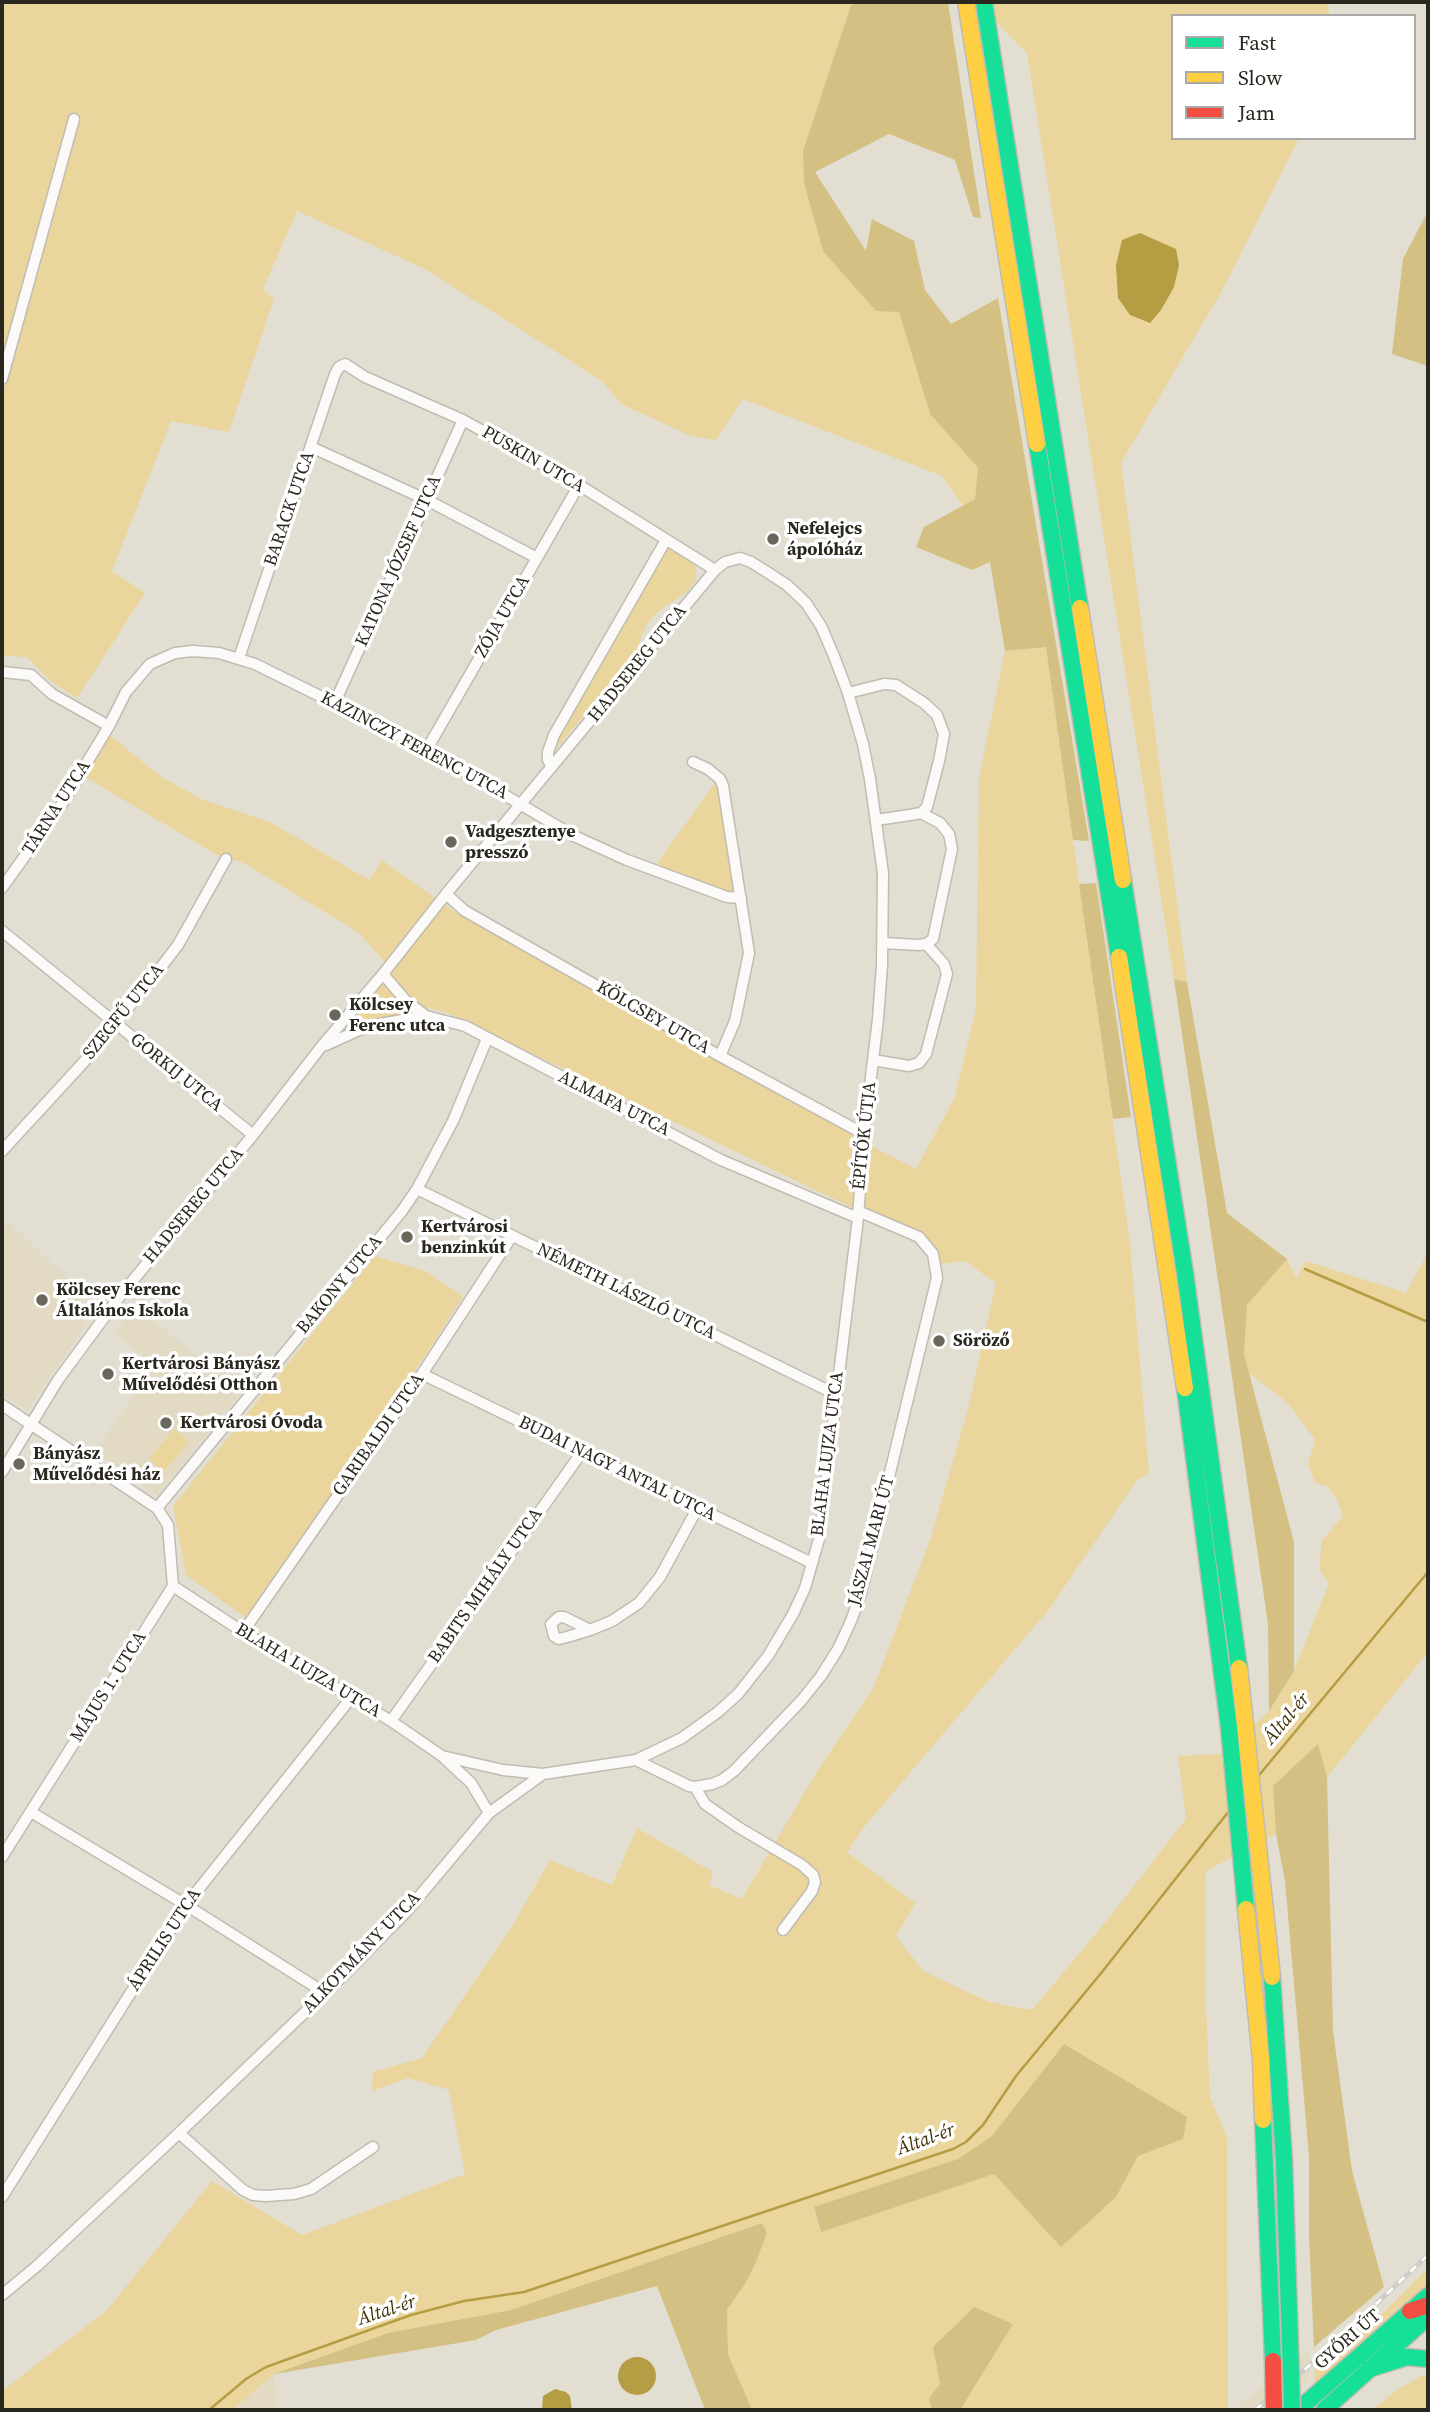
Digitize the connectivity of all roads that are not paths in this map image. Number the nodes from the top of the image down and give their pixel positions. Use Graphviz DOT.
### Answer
graph roads {
  1 [pos="966,2"];
  2 [pos="984,2"];
  3 [pos="74,119"];
  4 [pos="345,364"];
  5 [pos="2,379"];
  6 [pos="463,420"];
  7 [pos="311,447"];
  8 [pos="579,485"];
  9 [pos="426,500"];
  10 [pos="666,540"];
  11 [pos="537,558"];
  12 [pos="725,562"];
  13 [pos="715,570"];
  14 [pos="240,659"];
  15 [pos="2,672"];
  16 [pos="848,694"];
  17 [pos="335,702"];
  18 [pos="109,726"];
  19 [pos="427,748"];
  20 [pos="693,762"];
  21 [pos="552,767"];
  22 [pos="522,804"];
  23 [pos="921,813"];
  24 [pos="876,820"];
  25 [pos="226,859"];
  26 [pos="2,888"];
  27 [pos="446,894"];
  28 [pos="741,898"];
  29 [pos="2,931"];
  30 [pos="883,943"];
  31 [pos="926,944"];
  32 [pos="383,974"];
  33 [pos="426,1016"];
  34 [pos="116,1024"];
  35 [pos="488,1039"];
  36 [pos="320,1047"];
  37 [pos="720,1056"];
  38 [pos="873,1060"];
  39 [pos="864,1134"];
  40 [pos="253,1135"];
  41 [pos="2,1151"];
  42 [pos="417,1189"];
  43 [pos="858,1214"];
  44 [pos="512,1236"];
  45 [pos="422,1374"];
  46 [pos="835,1394"];
  47 [pos="2,1405"];
  48 [pos="31,1424"];
  49 [pos="582,1452"];
  50 [pos="2,1472"];
  51 [pos="157,1508"];
  52 [pos="697,1509"];
  53 [pos="812,1563"];
  54 [pos="173,1586"];
  55 [pos="590,1630"];
  56 [pos="243,1632"];
  57 [pos="351,1698"];
  58 [pos="391,1721"];
  59 [pos="442,1756"];
  60 [pos="636,1760"];
  61 [pos="543,1774"];
  62 [pos="695,1787"];
  63 [pos="31,1812"];
  64 [pos="489,1812"];
  65 [pos="2,1857"];
  66 [pos="186,1905"];
  67 [pos="783,1930"];
  68 [pos="325,1993"];
  69 [pos="179,2133"];
  70 [pos="373,2147"];
  71 [pos="2,2197"];
  72 [pos="2,2295"];
  73 [pos="1427,2300"];
  74 [pos="1428,2317"];
  75 [pos="1428,2359"];
  76 [pos="1369,2369"];
  77 [pos="1274,2410"];
  78 [pos="1292,2410"];
  79 [pos="1298,2410"];
  80 [pos="1324,2410"];
  1 -- 77 [label="main road, bridge"];
  2 -- 78 [label="main road, bridge"];
  3 -- 5 [label="street"];
  4 -- 6 [label="street, PUSKIN UTCA"];
  4 -- 7 [label="street, BARACK UTCA"];
  6 -- 8 [label="street, PUSKIN UTCA"];
  6 -- 9 [label="street, KATONA JÓZSEF UTCA"];
  7 -- 9 [label="street"];
  7 -- 14 [label="street, BARACK UTCA"];
  8 -- 10 [label="street, PUSKIN UTCA"];
  8 -- 11 [label="street, ZÓJA UTCA"];
  9 -- 11 [label="street"];
  9 -- 17 [label="street, KATONA JÓZSEF UTCA"];
  10 -- 13 [label="street, PUSKIN UTCA"];
  10 -- 21 [label="street, HADSEREG UTCA"];
  11 -- 19 [label="street, ZÓJA UTCA"];
  12 -- 13 [label="street, HADSEREG UTCA"];
  12 -- 16 [label="street, ÉPÍTŐK ÚTJA"];
  13 -- 21 [label="street, HADSEREG UTCA"];
  14 -- 17 [label="street, KAZINCZY FERENC UTCA"];
  14 -- 18 [label="street, KAZINCZY FERENC UTCA"];
  15 -- 18 [label="street"];
  16 -- 23 [label="street"];
  16 -- 24 [label="street, ÉPÍTŐK ÚTJA"];
  17 -- 19 [label="street, KAZINCZY FERENC UTCA"];
  18 -- 26 [label="street, TÁRNA UTCA"];
  19 -- 22 [label="street, KAZINCZY FERENC UTCA"];
  20 -- 28 [label="street"];
  21 -- 22 [label="street, HADSEREG UTCA"];
  22 -- 27 [label="street, HADSEREG UTCA"];
  22 -- 28 [label="street, KAZINCZY FERENC UTCA"];
  23 -- 24 [label="street"];
  23 -- 31 [label="street"];
  24 -- 30 [label="street, ÉPÍTŐK ÚTJA"];
  25 -- 34 [label="street, SZEGFŰ UTCA"];
  27 -- 32 [label="street, HADSEREG UTCA"];
  27 -- 37 [label="street, KÖLCSEY UTCA"];
  28 -- 37 [label="street"];
  29 -- 34 [label="street, GORKIJ UTCA"];
  30 -- 31 [label="street"];
  30 -- 38 [label="street, ÉPÍTŐK ÚTJA"];
  31 -- 38 [label="street, ÉPÍTŐK ÚTJA"];
  32 -- 33 [label="street, ALMAFA UTCA"];
  32 -- 36 [label="street, HADSEREG UTCA"];
  33 -- 35 [label="street, ALMAFA UTCA"];
  33 -- 36 [label="street, HADSEREG UTCA"];
  34 -- 40 [label="street, GORKIJ UTCA"];
  34 -- 41 [label="street, SZEGFŰ UTCA"];
  35 -- 42 [label="street, BAKONY UTCA"];
  35 -- 43 [label="street, ALMAFA UTCA"];
  36 -- 40 [label="street, HADSEREG UTCA"];
  37 -- 39 [label="street, KÖLCSEY UTCA"];
  38 -- 39 [label="street, ÉPÍTŐK ÚTJA"];
  39 -- 43 [label="street, ÉPÍTŐK ÚTJA"];
  40 -- 48 [label="street, HADSEREG UTCA"];
  42 -- 44 [label="street, NÉMETH LÁSZLÓ UTCA"];
  42 -- 51 [label="street, BAKONY UTCA"];
  43 -- 46 [label="street, BLAHA LUJZA UTCA"];
  43 -- 62 [label="street, JÁSZAI MARI ÚT"];
  44 -- 45 [label="street, GARIBALDI UTCA"];
  44 -- 46 [label="street, NÉMETH LÁSZLÓ UTCA"];
  45 -- 49 [label="street, BUDAI NAGY ANTAL UTCA"];
  45 -- 56 [label="street, GARIBALDI UTCA"];
  46 -- 53 [label="street, BLAHA LUJZA UTCA"];
  47 -- 48 [label="street"];
  48 -- 50 [label="street, HADSEREG UTCA"];
  48 -- 51 [label="street"];
  49 -- 52 [label="street, BUDAI NAGY ANTAL UTCA"];
  49 -- 58 [label="street, BABITS MIHÁLY UTCA"];
  51 -- 54 [label="street"];
  52 -- 53 [label="street, BUDAI NAGY ANTAL UTCA"];
  52 -- 55 [label="street"];
  53 -- 60 [label="street, BLAHA LUJZA UTCA"];
  54 -- 56 [label="street, BLAHA LUJZA UTCA"];
  54 -- 63 [label="street, MÁJUS 1. UTCA"];
  56 -- 57 [label="street, BLAHA LUJZA UTCA"];
  57 -- 58 [label="street, BLAHA LUJZA UTCA"];
  57 -- 66 [label="street, ÁPRILIS UTCA"];
  58 -- 59 [label="street, BLAHA LUJZA UTCA"];
  59 -- 61 [label="street, BLAHA LUJZA UTCA"];
  59 -- 64 [label="street, BLAHA LUJZA UTCA"];
  60 -- 61 [label="street, BLAHA LUJZA UTCA"];
  60 -- 62 [label="street"];
  61 -- 64 [label="street, ALKOTMÁNY UTCA"];
  62 -- 67 [label="street"];
  63 -- 65 [label="street, MÁJUS 1. UTCA"];
  63 -- 66 [label="street"];
  64 -- 68 [label="street, ALKOTMÁNY UTCA"];
  66 -- 68 [label="street"];
  66 -- 71 [label="street, ÁPRILIS UTCA"];
  68 -- 69 [label="street, ALKOTMÁNY UTCA"];
  69 -- 70 [label="street"];
  69 -- 72 [label="street, ALKOTMÁNY UTCA"];
  73 -- 79 [label="main road, GYŐRI ÚT"];
  74 -- 76 [label="main road, GYŐRI ÚT"];
  75 -- 76 [label="main road"];
  76 -- 80 [label="main road, GYŐRI ÚT"];
}
